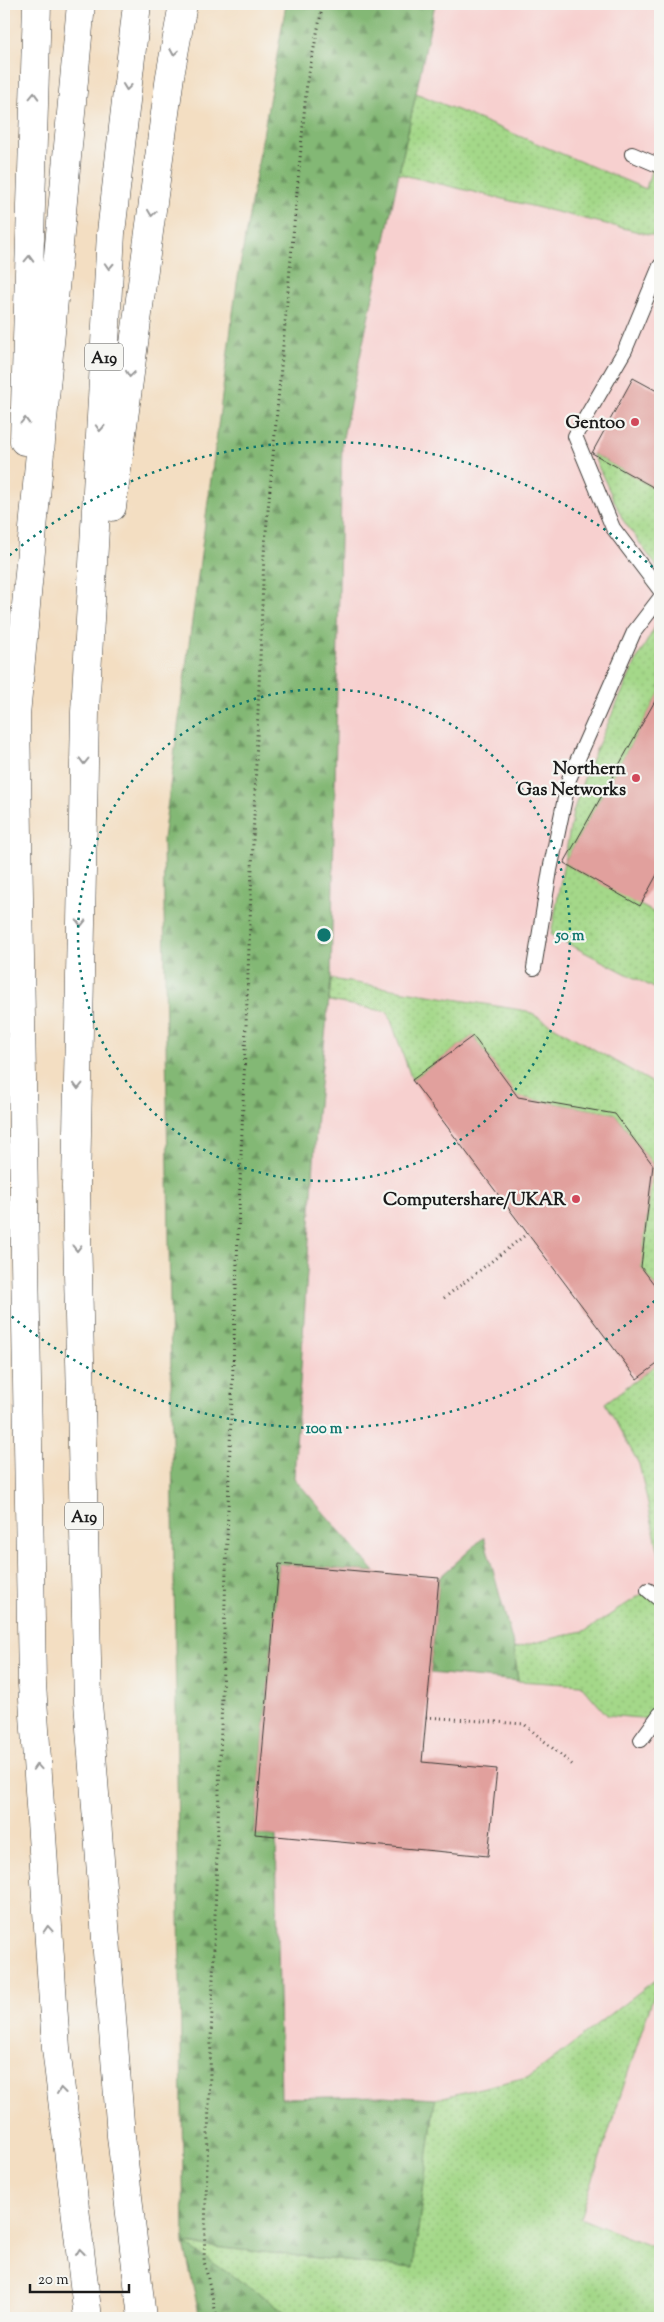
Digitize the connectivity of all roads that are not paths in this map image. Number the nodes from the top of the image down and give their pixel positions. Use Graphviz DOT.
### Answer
graph roads {
  1 [pos="37,4"];
  2 [pos="81,4"];
  3 [pos="136,4"];
  4 [pos="183,4"];
  5 [pos="632,154"];
  6 [pos="660,166"];
  7 [pos="660,266"];
  8 [pos="660,590"];
  9 [pos="660,598"];
  10 [pos="85,712"];
  11 [pos="16,715"];
  12 [pos="534,968"];
  13 [pos="648,1590"];
  14 [pos="660,1600"];
  15 [pos="660,1714"];
  16 [pos="641,1740"];
  17 [pos="88,2318"];
  18 [pos="142,2318"];
  11 -- 1 [label="highway, one-way"];
  2 -- 11 [label="highway"];
  3 -- 10 [label="highway, A19, one-way"];
  4 -- 10 [label="highway, one-way"];
  5 -- 6 [label="lane"];
  7 -- 8 [label="lane"];
  9 -- 12 [label="lane"];
  10 -- 18 [label="highway, A19, one-way"];
  17 -- 11 [label="highway, one-way"];
  13 -- 14 [label="lane"];
  15 -- 16 [label="lane"];
}
